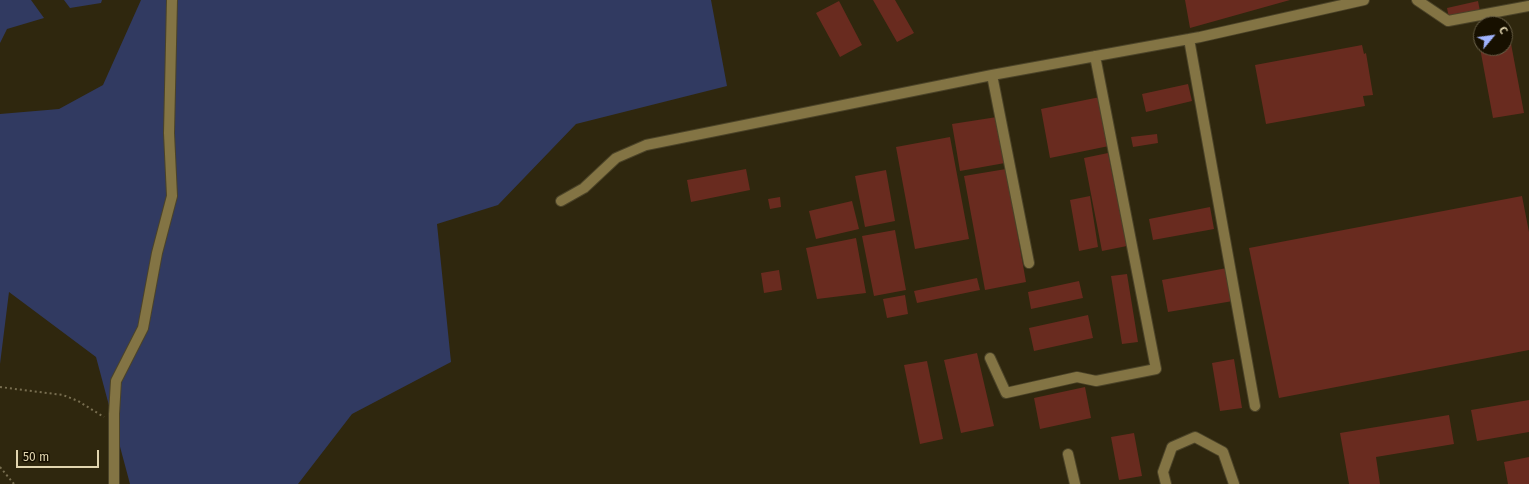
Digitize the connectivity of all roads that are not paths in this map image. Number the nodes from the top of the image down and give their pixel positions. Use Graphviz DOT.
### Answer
graph roads {
  1 [pos="172,0"];
  2 [pos="1364,0"];
  3 [pos="1417,0"];
  4 [pos="1529,6"];
  5 [pos="1189,39"];
  6 [pos="1095,56"];
  7 [pos="992,75"];
  8 [pos="562,201"];
  9 [pos="1029,263"];
  10 [pos="990,358"];
  11 [pos="1254,406"];
  12 [pos="1068,454"];
  13 [pos="114,484"];
  14 [pos="1075,484"];
  15 [pos="1166,484"];
  16 [pos="1234,484"];
  1 -- 13 [label="street"];
  2 -- 5 [label="street"];
  3 -- 4 [label="street"];
  5 -- 6 [label="street"];
  5 -- 11 [label="street"];
  6 -- 7 [label="street"];
  6 -- 10 [label="street"];
  7 -- 8 [label="street"];
  7 -- 9 [label="street"];
  12 -- 14 [label="street"];
  15 -- 16 [label="street"];
}
